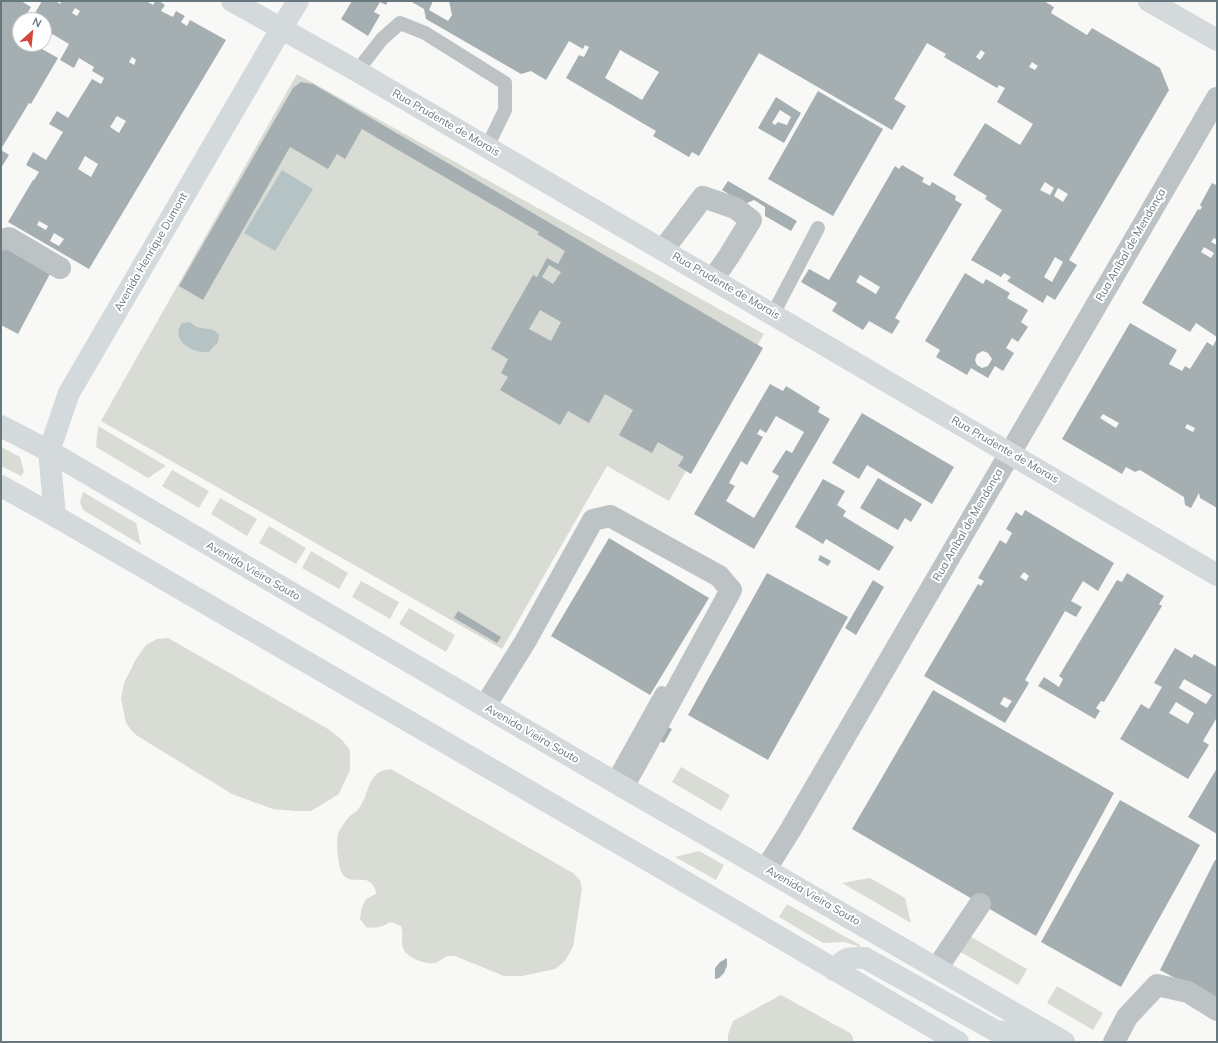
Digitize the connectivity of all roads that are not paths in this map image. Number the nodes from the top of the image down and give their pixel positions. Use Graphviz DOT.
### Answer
graph roads {
  1 [pos="232,1"];
  2 [pos="298,1"];
  3 [pos="1149,1"];
  4 [pos="281,29"];
  5 [pos="1217,40"];
  6 [pos="357,71"];
  7 [pos="1217,98"];
  8 [pos="487,147"];
  9 [pos="818,228"];
  10 [pos="1,240"];
  11 [pos="663,250"];
  12 [pos="60,268"];
  13 [pos="713,279"];
  14 [pos="773,314"];
  15 [pos="1,426"];
  16 [pos="49,451"];
  17 [pos="1010,453"];
  18 [pos="1,486"];
  19 [pos="55,516"];
  20 [pos="1217,575"];
  21 [pos="662,693"];
  22 [pos="485,706"];
  23 [pos="618,784"];
  24 [pos="766,869"];
  25 [pos="980,904"];
  26 [pos="937,968"];
  27 [pos="834,970"];
  28 [pos="1217,1010"];
  29 [pos="1042,1029"];
  30 [pos="958,1042"];
  31 [pos="1064,1042"];
  32 [pos="1114,1042"];
  1 -- 4 [label="main road, Rua Prudente de Morais"];
  2 -- 4 [label="main road, Avenida Henrique Dumont"];
  3 -- 5 [label="main road"];
  4 -- 6 [label="main road, Rua Prudente de Morais"];
  4 -- 16 [label="main road, Avenida Henrique Dumont"];
  6 -- 8 [label="main road, Rua Prudente de Morais"];
  6 -- 8 [label="lane"];
  7 -- 17 [label="street, Rua Aníbal de Mendonça"];
  8 -- 11 [label="main road, Rua Prudente de Morais"];
  9 -- 14 [label="lane"];
  10 -- 12 [label="street"];
  11 -- 13 [label="main road, Rua Prudente de Morais"];
  11 -- 13 [label="street"];
  13 -- 14 [label="main road, Rua Prudente de Morais"];
  14 -- 17 [label="main road, Rua Prudente de Morais"];
  15 -- 16 [label="main road, Avenida Vieira Souto"];
  16 -- 19 [label="main road, Avenida Henrique Dumont"];
  16 -- 22 [label="main road, Avenida Vieira Souto"];
  17 -- 20 [label="main road, Rua Prudente de Morais"];
  17 -- 24 [label="street, Rua Aníbal de Mendonça"];
  18 -- 19 [label="main road"];
  19 -- 27 [label="main road"];
  21 -- 23 [label="lane"];
  22 -- 23 [label="main road, Avenida Vieira Souto"];
  22 -- 23 [label="street"];
  23 -- 24 [label="main road, Avenida Vieira Souto"];
  24 -- 26 [label="main road, Avenida Vieira Souto"];
  25 -- 26 [label="street"];
  26 -- 29 [label="main road, Avenida Vieira Souto"];
  27 -- 29 [label="main road"];
  27 -- 30 [label="main road"];
  28 -- 32 [label="street"];
  29 -- 31 [label="main road, Avenida Vieira Souto"];
}
